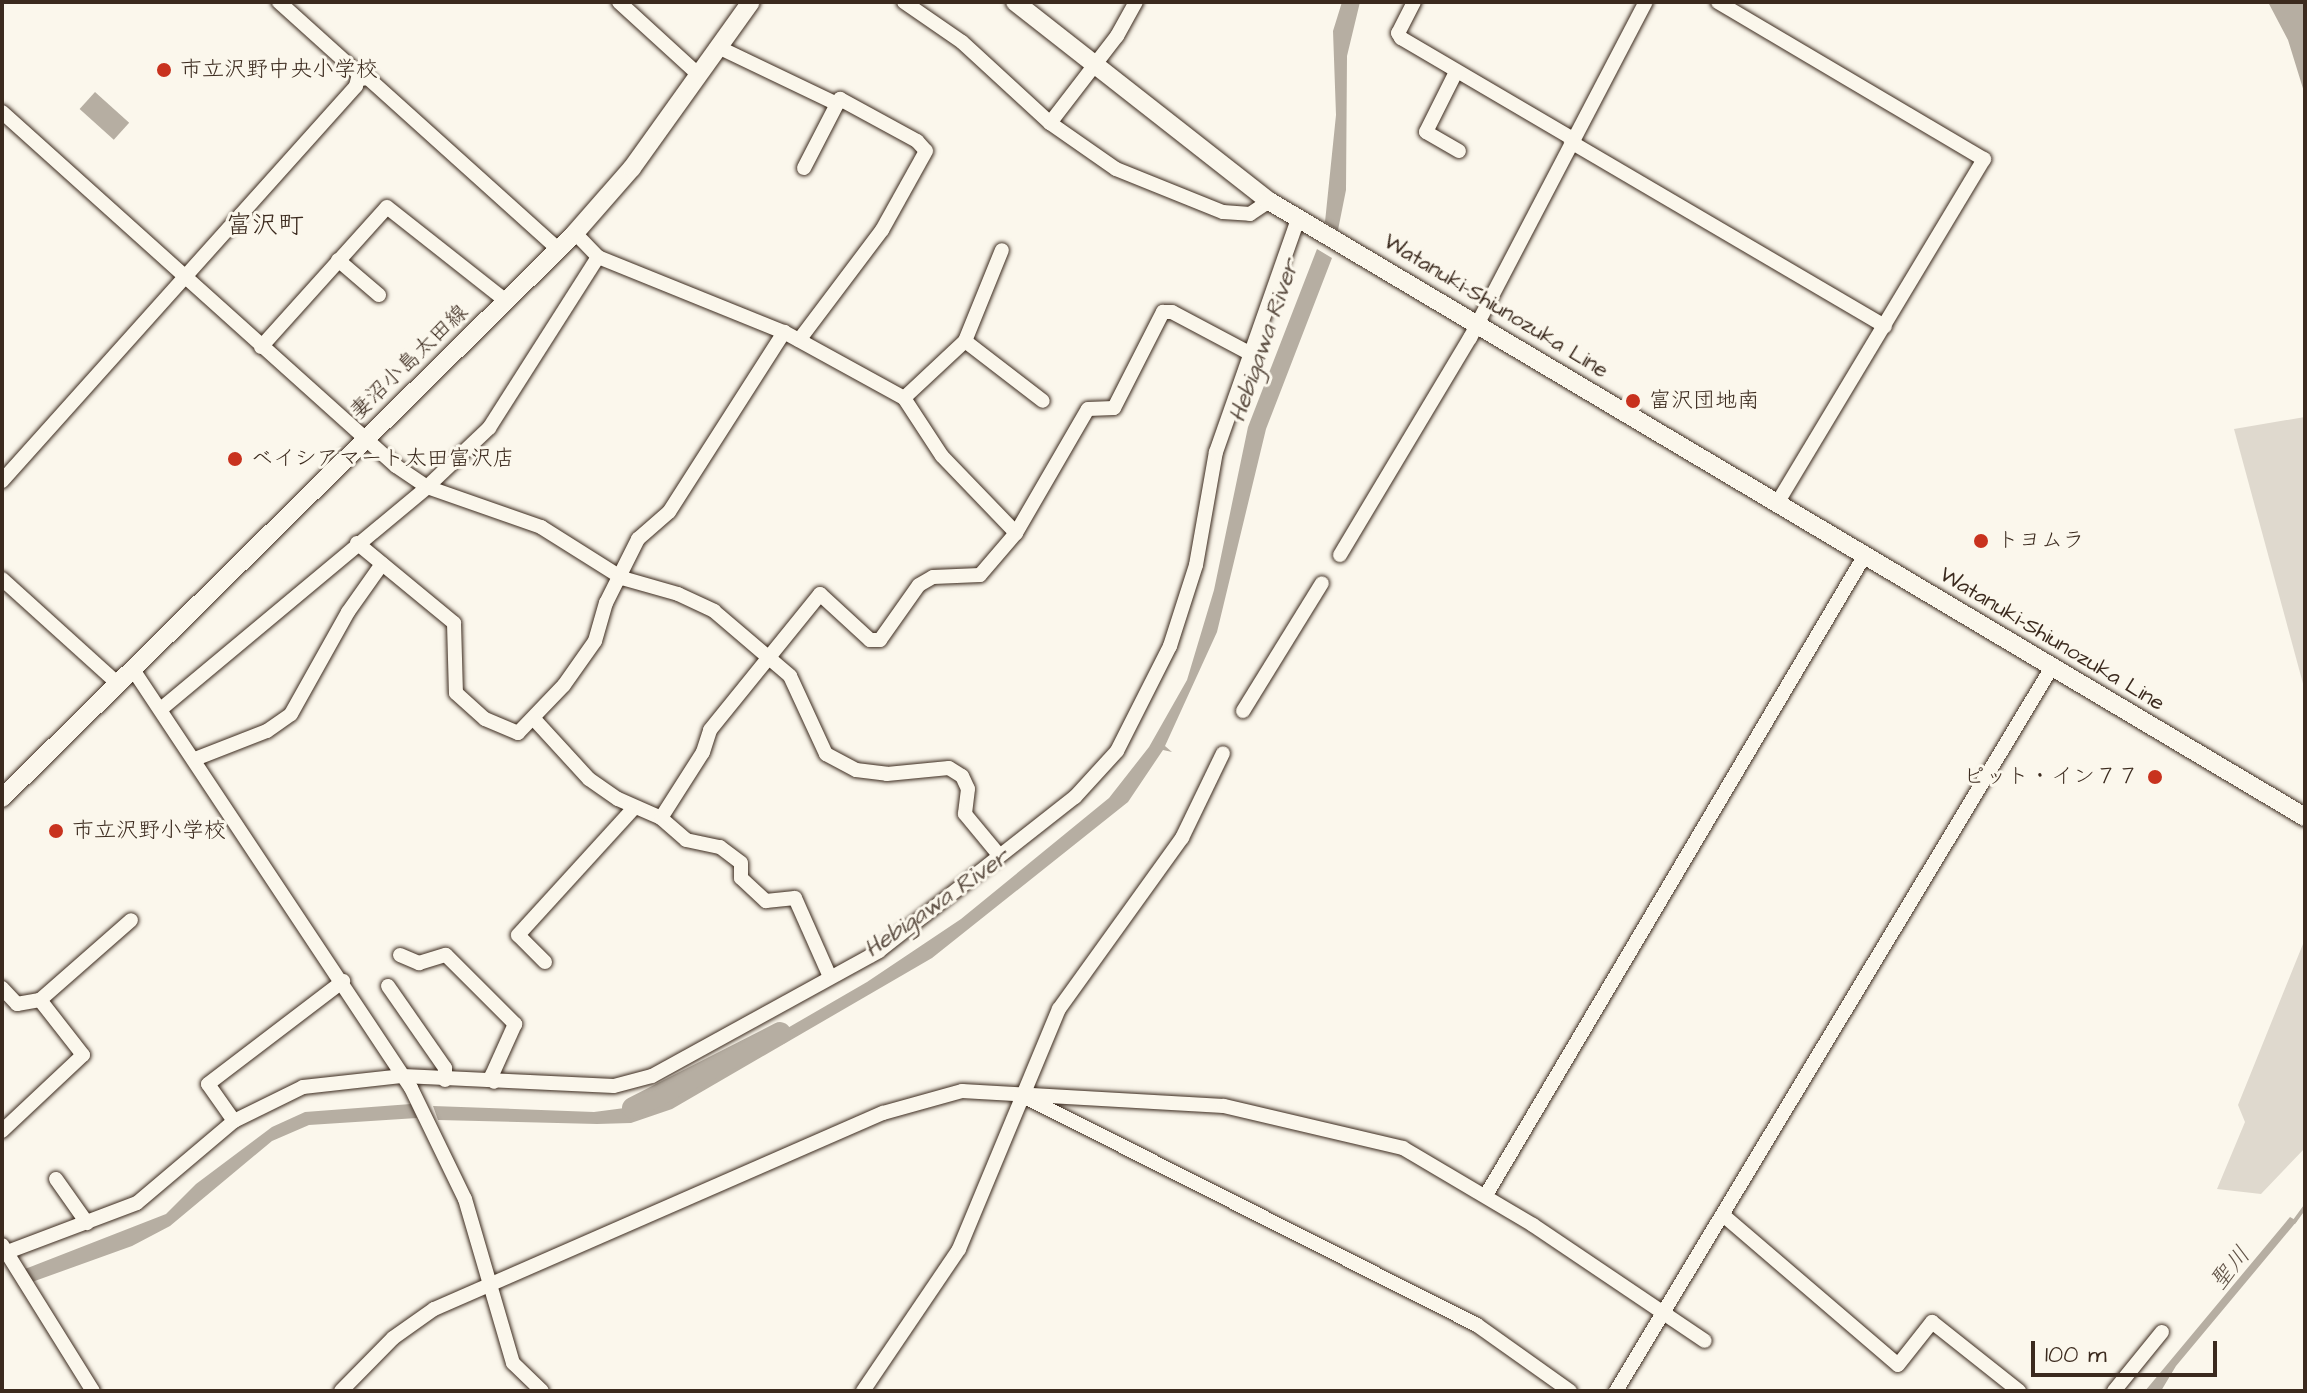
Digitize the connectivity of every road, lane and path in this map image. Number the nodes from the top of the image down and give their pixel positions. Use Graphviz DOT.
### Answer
graph roads {
  1 [pos="279,2"];
  2 [pos="619,2"];
  3 [pos="751,2"];
  4 [pos="904,2"];
  5 [pos="1015,2"];
  6 [pos="1136,2"];
  7 [pos="1414,2"];
  8 [pos="1646,2"];
  9 [pos="1718,2"];
  10 [pos="718,47"];
  11 [pos="1092,66"];
  12 [pos="1456,72"];
  13 [pos="699,75"];
  14 [pos="360,79"];
  15 [pos="837,104"];
  16 [pos="2,112"];
  17 [pos="1050,123"];
  18 [pos="1572,141"];
  19 [pos="1459,151"];
  20 [pos="804,168"];
  21 [pos="1269,201"];
  22 [pos="1304,222"];
  23 [pos="575,233"];
  24 [pos="558,249"];
  25 [pos="1002,250"];
  26 [pos="598,257"];
  27 [pos="338,260"];
  28 [pos="185,278"];
  29 [pos="379,295"];
  30 [pos="506,301"];
  31 [pos="1476,322"];
  32 [pos="1885,326"];
  33 [pos="784,332"];
  34 [pos="799,340"];
  35 [pos="965,341"];
  36 [pos="261,347"];
  37 [pos="1251,354"];
  38 [pos="904,398"];
  39 [pos="1043,401"];
  40 [pos="364,441"];
  41 [pos="2,481"];
  42 [pos="427,487"];
  43 [pos="1777,503"];
  44 [pos="1016,533"];
  45 [pos="357,543"];
  46 [pos="1340,555"];
  47 [pos="1865,555"];
  48 [pos="382,564"];
  49 [pos="622,578"];
  50 [pos="2,579"];
  51 [pos="1322,583"];
  52 [pos="769,654"];
  53 [pos="2052,667"];
  54 [pos="132,668"];
  55 [pos="117,683"];
  56 [pos="161,709"];
  57 [pos="1243,711"];
  58 [pos="534,719"];
  59 [pos="1223,753"];
  60 [pos="195,759"];
  61 [pos="2,798"];
  62 [pos="633,809"];
  63 [pos="2305,817"];
  64 [pos="661,818"];
  65 [pos="999,855"];
  66 [pos="131,920"];
  67 [pos="400,955"];
  68 [pos="545,962"];
  69 [pos="830,977"];
  70 [pos="343,981"];
  71 [pos="388,986"];
  72 [pos="2,988"];
  73 [pos="40,1000"];
  74 [pos="445,1080"];
  75 [pos="407,1082"];
  76 [pos="494,1082"];
  77 [pos="1023,1096"];
  78 [pos="234,1121"];
  79 [pos="2,1131"];
  80 [pos="56,1179"];
  81 [pos="1486,1195"];
  82 [pos="1723,1215"];
  83 [pos="87,1223"];
  84 [pos="5,1252"];
  85 [pos="488,1286"];
  86 [pos="1663,1313"];
  87 [pos="2162,1332"];
  88 [pos="1705,1341"];
  89 [pos="93,1391"];
  90 [pos="341,1391"];
  91 [pos="542,1391"];
  92 [pos="863,1391"];
  93 [pos="1570,1391"];
  94 [pos="1616,1391"];
  95 [pos="2019,1391"];
  96 [pos="2114,1391"];
  1 -- 14 [label="street"];
  2 -- 13 [label="street"];
  3 -- 10 [label="main road, 妻沼小島太田線"];
  4 -- 17 [label="street"];
  5 -- 11 [label="main road, Watanuki-Shiunozuka Line"];
  6 -- 11 [label="street"];
  7 -- 12 [label="street"];
  8 -- 18 [label="street"];
  9 -- 32 [label="street"];
  10 -- 13 [label="main road, 妻沼小島太田線"];
  10 -- 15 [label="street"];
  11 -- 17 [label="street"];
  11 -- 21 [label="main road, Watanuki-Shiunozuka Line"];
  12 -- 18 [label="street"];
  12 -- 19 [label="street"];
  13 -- 23 [label="main road, 妻沼小島太田線"];
  14 -- 24 [label="street"];
  14 -- 28 [label="street"];
  15 -- 20 [label="street"];
  15 -- 34 [label="street"];
  16 -- 28 [label="street"];
  17 -- 21 [label="street"];
  18 -- 31 [label="street"];
  18 -- 32 [label="street"];
  21 -- 22 [label="main road, Watanuki-Shiunozuka Line"];
  22 -- 31 [label="main road, Watanuki-Shiunozuka Line"];
  22 -- 37 [label="street"];
  23 -- 24 [label="main road, 妻沼小島太田線"];
  23 -- 26 [label="street"];
  24 -- 30 [label="main road, 妻沼小島太田線"];
  25 -- 35 [label="street"];
  26 -- 33 [label="street"];
  26 -- 42 [label="street"];
  27 -- 29 [label="street"];
  27 -- 30 [label="street"];
  27 -- 36 [label="street"];
  28 -- 36 [label="street"];
  28 -- 41 [label="street"];
  30 -- 40 [label="main road, 妻沼小島太田線"];
  31 -- 43 [label="main road, Watanuki-Shiunozuka Line"];
  31 -- 46 [label="street"];
  32 -- 43 [label="street"];
  33 -- 34 [label="street"];
  33 -- 49 [label="street"];
  34 -- 38 [label="street"];
  35 -- 38 [label="street"];
  35 -- 39 [label="street"];
  36 -- 40 [label="street"];
  37 -- 44 [label="street"];
  37 -- 65 [label="street"];
  38 -- 44 [label="street"];
  40 -- 42 [label="street"];
  40 -- 54 [label="main road, 妻沼小島太田線"];
  42 -- 45 [label="street"];
  42 -- 49 [label="street"];
  43 -- 47 [label="main road, Watanuki-Shiunozuka Line"];
  44 -- 52 [label="street"];
  45 -- 48 [label="street"];
  45 -- 56 [label="street"];
  47 -- 53 [label="main road, Watanuki-Shiunozuka Line"];
  47 -- 81 [label="street"];
  48 -- 58 [label="street"];
  48 -- 60 [label="street"];
  49 -- 52 [label="street"];
  49 -- 58 [label="street"];
  50 -- 55 [label="street"];
  51 -- 57 [label="street"];
  52 -- 64 [label="street"];
  52 -- 65 [label="street"];
  53 -- 63 [label="main road, Watanuki-Shiunozuka Line"];
  53 -- 82 [label="street"];
  54 -- 55 [label="main road, 妻沼小島太田線"];
  54 -- 56 [label="street"];
  55 -- 61 [label="main road, 妻沼小島太田線"];
  56 -- 60 [label="street"];
  58 -- 62 [label="street"];
  59 -- 77 [label="street"];
  60 -- 70 [label="street"];
  62 -- 64 [label="street"];
  62 -- 68 [label="street"];
  64 -- 69 [label="street"];
  65 -- 69 [label="street"];
  66 -- 73 [label="street"];
  67 -- 76 [label="street"];
  69 -- 76 [label="street"];
  70 -- 75 [label="street"];
  70 -- 78 [label="street"];
  71 -- 74 [label="street"];
  72 -- 73 [label="street"];
  73 -- 79 [label="street"];
  74 -- 75 [label="street"];
  74 -- 76 [label="street"];
  75 -- 78 [label="street"];
  75 -- 85 [label="street"];
  77 -- 81 [label="street"];
  77 -- 85 [label="street"];
  77 -- 92 [label="street"];
  77 -- 93 [label="street"];
  78 -- 83 [label="street"];
  80 -- 83 [label="street"];
  81 -- 86 [label="street"];
  82 -- 86 [label="street"];
  82 -- 95 [label="street"];
  83 -- 84 [label="street"];
  84 -- 89 [label="street"];
  85 -- 90 [label="street"];
  85 -- 91 [label="street"];
  86 -- 88 [label="street"];
  86 -- 94 [label="street"];
  87 -- 96 [label="street"];
}
